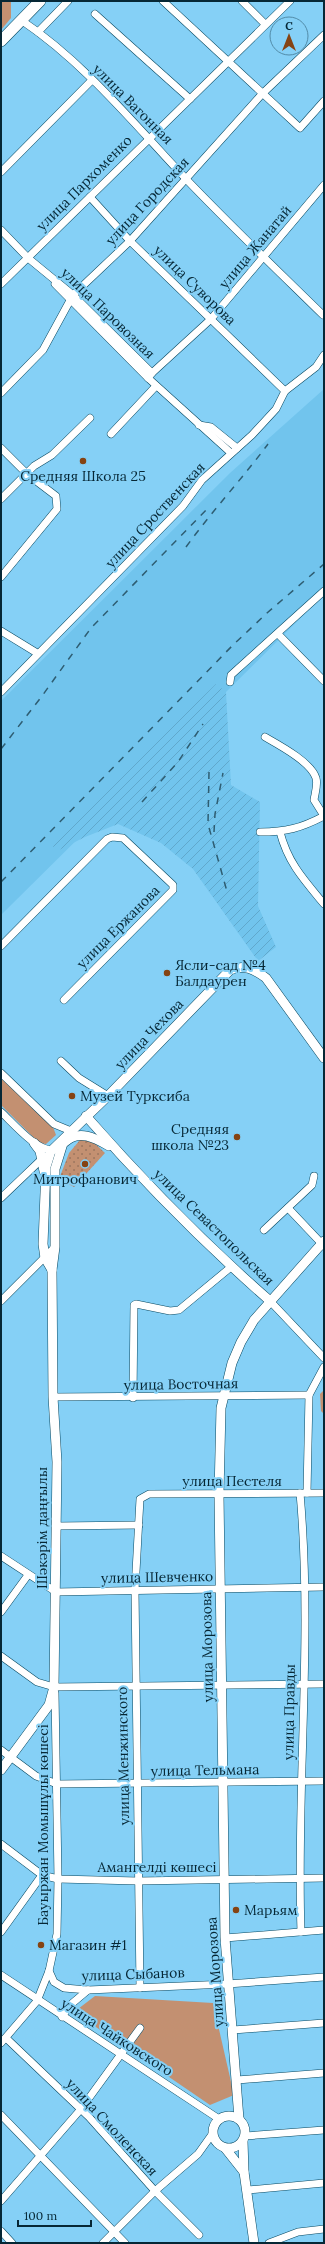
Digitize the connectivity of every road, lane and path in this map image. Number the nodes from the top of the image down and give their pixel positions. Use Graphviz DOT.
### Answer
graph roads {
  1 [pos="40,1"];
  2 [pos="68,1"];
  3 [pos="163,1"];
  4 [pos="242,1"];
  5 [pos="290,1"];
  6 [pos="95,14"];
  7 [pos="21,20"];
  8 [pos="266,24"];
  9 [pos="38,32"];
  10 [pos="324,35"];
  11 [pos="1,41"];
  12 [pos="228,62"];
  13 [pos="92,80"];
  14 [pos="262,94"];
  15 [pos="190,98"];
  16 [pos="324,101"];
  17 [pos="149,138"];
  18 [pos="1,172"];
  19 [pos="187,179"];
  20 [pos="324,185"];
  21 [pos="90,196"];
  22 [pos="1,230"];
  23 [pos="130,241"];
  24 [pos="263,257"];
  25 [pos="28,258"];
  26 [pos="1,284"];
  27 [pos="71,297"];
  28 [pos="324,315"];
  29 [pos="211,319"];
  30 [pos="324,355"];
  31 [pos="150,375"];
  32 [pos="156,386"];
  33 [pos="285,391"];
  34 [pos="1,394"];
  35 [pos="90,418"];
  36 [pos="199,425"];
  37 [pos="111,434"];
  38 [pos="1,448"];
  39 [pos="237,448"];
  40 [pos="231,453"];
  41 [pos="27,474"];
  42 [pos="1,499"];
  43 [pos="1,577"];
  44 [pos="324,591"];
  45 [pos="1,630"];
  46 [pos="278,634"];
  47 [pos="37,653"];
  48 [pos="324,681"];
  49 [pos="230,682"];
  50 [pos="1,692"];
  51 [pos="264,737"];
  52 [pos="324,816"];
  53 [pos="260,832"];
  54 [pos="280,832"];
  55 [pos="324,904"];
  56 [pos="1,946"];
  57 [pos="64,1000"];
  58 [pos="324,1058"];
  59 [pos="61,1062"];
  60 [pos="1,1073"];
  61 [pos="108,1096"];
  62 [pos="1,1112"];
  63 [pos="86,1116"];
  64 [pos="54,1124"];
  65 [pos="71,1131"];
  66 [pos="34,1143"];
  67 [pos="62,1143"];
  68 [pos="115,1149"];
  69 [pos="51,1151"];
  70 [pos="41,1160"];
  71 [pos="314,1176"];
  72 [pos="45,1179"];
  73 [pos="1,1198"];
  74 [pos="288,1208"];
  75 [pos="264,1230"];
  76 [pos="323,1244"];
  77 [pos="55,1247"];
  78 [pos="45,1258"];
  79 [pos="231,1267"];
  80 [pos="52,1270"];
  81 [pos="1,1301"];
  82 [pos="270,1301"];
  83 [pos="324,1358"];
  84 [pos="324,1367"];
  85 [pos="309,1395"];
  86 [pos="53,1397"];
  87 [pos="222,1397"];
  88 [pos="133,1398"];
  89 [pos="304,1493"];
  90 [pos="324,1493"];
  91 [pos="219,1494"];
  92 [pos="140,1499"];
  93 [pos="139,1525"];
  94 [pos="57,1526"];
  95 [pos="1,1556"];
  96 [pos="28,1575"];
  97 [pos="304,1587"];
  98 [pos="324,1587"];
  99 [pos="220,1588"];
  100 [pos="135,1590"];
  101 [pos="56,1592"];
  102 [pos="1,1612"];
  103 [pos="1,1656"];
  104 [pos="303,1684"];
  105 [pos="324,1684"];
  106 [pos="135,1685"];
  107 [pos="221,1685"];
  108 [pos="54,1687"];
  109 [pos="1,1750"];
  110 [pos="10,1757"];
  111 [pos="1,1770"];
  112 [pos="300,1781"];
  113 [pos="324,1781"];
  114 [pos="223,1782"];
  115 [pos="137,1783"];
  116 [pos="57,1784"];
  117 [pos="1,1844"];
  118 [pos="42,1875"];
  119 [pos="324,1878"];
  120 [pos="58,1879"];
  121 [pos="299,1879"];
  122 [pos="223,1880"];
  123 [pos="138,1881"];
  124 [pos="324,1930"];
  125 [pos="1,1932"];
  126 [pos="301,1932"];
  127 [pos="224,1938"];
  128 [pos="49,1971"];
  129 [pos="1,1975"];
  130 [pos="324,1977"];
  131 [pos="227,1984"];
  132 [pos="140,1988"];
  133 [pos="88,1990"];
  134 [pos="37,2001"];
  135 [pos="62,2017"];
  136 [pos="324,2023"];
  137 [pos="140,2028"];
  138 [pos="233,2030"];
  139 [pos="3,2040"];
  140 [pos="121,2055"];
  141 [pos="324,2073"];
  142 [pos="237,2083"];
  143 [pos="81,2109"];
  144 [pos="1,2115"];
  145 [pos="221,2118"];
  146 [pos="240,2119"];
  147 [pos="324,2130"];
  148 [pos="213,2133"];
  149 [pos="244,2139"];
  150 [pos="225,2148"];
  151 [pos="39,2156"];
  152 [pos="244,2172"];
  153 [pos="324,2183"];
  154 [pos="248,2190"];
  155 [pos="155,2191"];
  156 [pos="1,2201"];
  157 [pos="324,2229"];
  158 [pos="1,2231"];
  159 [pos="115,2232"];
  160 [pos="199,2235"];
  161 [pos="12,2243"];
  162 [pos="103,2243"];
  163 [pos="125,2243"];
  164 [pos="254,2243"];
  165 [pos="269,2243"];
  1 -- 7 [label="highway"];
  2 -- 9 [label="street"];
  3 -- 12 [label="street"];
  4 -- 8 [label="street"];
  5 -- 8 [label="street, улица Пархоменко"];
  6 -- 15 [label="street"];
  7 -- 9 [label="street, улица Вагонная"];
  7 -- 11 [label="highway"];
  8 -- 12 [label="street, улица Пархоменко"];
  9 -- 13 [label="street, улица Вагонная"];
  10 -- 14 [label="street, улица Городская"];
  12 -- 14 [label="street"];
  12 -- 15 [label="street, улица Пархоменко"];
  13 -- 17 [label="street, улица Вагонная"];
  13 -- 18 [label="street"];
  14 -- 16 [label="street"];
  14 -- 19 [label="street, улица Городская"];
  15 -- 17 [label="street, улица Пархоменко"];
  17 -- 19 [label="street, улица Вагонная"];
  17 -- 21 [label="street, улица Пархоменко"];
  19 -- 23 [label="street, улица Городская"];
  19 -- 24 [label="street, улица Вагонная"];
  20 -- 24 [label="street, улица Жанатай"];
  21 -- 23 [label="street, улица Суворова"];
  21 -- 25 [label="street, улица Пархоменко"];
  22 -- 25 [label="street, улица Паровозная"];
  23 -- 27 [label="street, улица Городская"];
  23 -- 29 [label="street, улица Суворова"];
  24 -- 28 [label="street, улица Вагонная"];
  24 -- 29 [label="street, улица Жанатай"];
  25 -- 26 [label="street, улица Пархоменко"];
  25 -- 27 [label="street, улица Паровозная"];
  27 -- 31 [label="street, улица Паровозная"];
  27 -- 34 [label="street, улица Городская"];
  29 -- 31 [label="street, улица Жанатай"];
  29 -- 33 [label="street, улица Суворова"];
  30 -- 33 [label="street, улица Сроственская"];
  31 -- 32 [label="street, улица Паровозная"];
  32 -- 36 [label="street, улица Паровозная"];
  32 -- 37 [label="street"];
  33 -- 39 [label="street, улица Сроственская"];
  35 -- 41 [label="street"];
  36 -- 39 [label="street"];
  36 -- 40 [label="street, улица Паровозная"];
  38 -- 41 [label="street"];
  39 -- 40 [label="street, улица Сроственская"];
  40 -- 47 [label="street, улица Сроственская"];
  41 -- 42 [label="street"];
  41 -- 43 [label="street"];
  44 -- 46 [label="street"];
  45 -- 47 [label="street"];
  46 -- 48 [label="street"];
  46 -- 49 [label="street"];
  47 -- 50 [label="street, улица Сроственская"];
  51 -- 52 [label="street"];
  52 -- 54 [label="street"];
  53 -- 54 [label="street"];
  54 -- 55 [label="street"];
  56 -- 57 [label="street, улица Ержанова"];
  58 -- 61 [label="main road, улица Чехова"];
  59 -- 61 [label="street"];
  60 -- 64 [label="street"];
  61 -- 63 [label="main road, улица Чехова"];
  62 -- 66 [label="street"];
  63 -- 65 [label="main road, улица Чехова"];
  63 -- 68 [label="main road, улица Севастопольская"];
  64 -- 65 [label="street"];
  64 -- 67 [label="street"];
  65 -- 67 [label="main road, улица Чехова"];
  66 -- 69 [label="street"];
  66 -- 70 [label="main road"];
  67 -- 68 [label="main road"];
  67 -- 69 [label="main road, улица Чехова"];
  67 -- 77 [label="main road, Шәкәрім даңғылы"];
  68 -- 79 [label="main road, улица Севастопольская"];
  69 -- 70 [label="street, улица Чехова"];
  69 -- 72 [label="main road, Шәкәрім даңғылы"];
  70 -- 72 [label="main road"];
  70 -- 73 [label="street, улица Чехова"];
  71 -- 74 [label="street"];
  72 -- 78 [label="main road, Шәкәрім даңғылы"];
  74 -- 75 [label="street"];
  74 -- 76 [label="street"];
  76 -- 82 [label="main road, улица Морозова"];
  77 -- 78 [label="street"];
  77 -- 80 [label="main road, Шәкәрім даңғылы"];
  78 -- 80 [label="main road, Шәкәрім даңғылы"];
  78 -- 81 [label="street"];
  79 -- 82 [label="main road, улица Севастопольская"];
  79 -- 88 [label="street"];
  80 -- 86 [label="main road, Шәкәрім даңғылы"];
  82 -- 83 [label="street, улица Севастопольская"];
  82 -- 87 [label="main road, улица Морозова"];
  84 -- 85 [label="street, улица Правды"];
  85 -- 87 [label="street, улица Восточная"];
  85 -- 89 [label="street, улица Правды"];
  86 -- 88 [label="street, улица Восточная"];
  86 -- 94 [label="main road, Шәкәрім даңғылы"];
  87 -- 88 [label="street, улица Восточная"];
  87 -- 91 [label="main road, улица Морозова"];
  89 -- 90 [label="street, улица Пестеля"];
  89 -- 91 [label="street, улица Пестеля"];
  89 -- 97 [label="street, улица Правды"];
  91 -- 92 [label="street, улица Пестеля"];
  91 -- 99 [label="main road, улица Морозова"];
  92 -- 93 [label="street, улица Менжинского"];
  93 -- 94 [label="street"];
  93 -- 100 [label="street, улица Менжинского"];
  94 -- 101 [label="main road, Шәкәрім даңғылы"];
  95 -- 96 [label="street"];
  96 -- 101 [label="street"];
  96 -- 102 [label="street"];
  97 -- 98 [label="street, улица Шевченко"];
  97 -- 99 [label="street, улица Шевченко"];
  97 -- 104 [label="street, улица Правды"];
  99 -- 100 [label="street, улица Шевченко"];
  99 -- 107 [label="main road, улица Морозова"];
  100 -- 101 [label="street, улица Шевченко"];
  100 -- 106 [label="street, улица Менжинского"];
  101 -- 108 [label="main road, Шәкәрім даңғылы"];
  103 -- 108 [label="street"];
  104 -- 105 [label="street"];
  104 -- 107 [label="street"];
  104 -- 112 [label="street, улица Правды"];
  106 -- 107 [label="street"];
  106 -- 108 [label="street"];
  106 -- 115 [label="street, улица Менжинского"];
  107 -- 114 [label="main road, улица Морозова"];
  108 -- 110 [label="main road, Шәкәрім даңғылы"];
  108 -- 116 [label="street, Бауыржан Момышұлы көшесі"];
  109 -- 110 [label="street, улица Тельмана"];
  110 -- 111 [label="main road, Шәкәрім даңғылы"];
  110 -- 116 [label="street, улица Тельмана"];
  112 -- 113 [label="street, улица Тельмана"];
  112 -- 114 [label="street, улица Тельмана"];
  112 -- 121 [label="street, улица Правды"];
  114 -- 115 [label="street, улица Тельмана"];
  114 -- 122 [label="main road, улица Морозова"];
  115 -- 116 [label="street, улица Тельмана"];
  115 -- 123 [label="street, улица Менжинского"];
  116 -- 120 [label="street, Бауыржан Момышұлы көшесі"];
  117 -- 118 [label="street, Амангелді көшесі"];
  118 -- 120 [label="street, Амангелді көшесі"];
  118 -- 125 [label="street"];
  119 -- 121 [label="street, Амангелді көшесі"];
  120 -- 123 [label="street, Амангелді көшесі"];
  120 -- 128 [label="street, Бауыржан Момышұлы көшесі"];
  121 -- 122 [label="street, Амангелді көшесі"];
  121 -- 126 [label="street, улица Правды"];
  122 -- 123 [label="street, Амангелді көшесі"];
  122 -- 127 [label="main road, улица Морозова"];
  123 -- 132 [label="street, улица Менжинского"];
  124 -- 126 [label="street"];
  126 -- 127 [label="street"];
  127 -- 131 [label="main road, улица Морозова"];
  128 -- 133 [label="street, улица Сыбанов"];
  128 -- 134 [label="street, Бауыржан Момышұлы көшесі"];
  129 -- 134 [label="street, улица Чайковского"];
  130 -- 131 [label="street, улица Сыбанов"];
  131 -- 132 [label="street, улица Сыбанов"];
  131 -- 138 [label="main road, улица Морозова"];
  132 -- 133 [label="street, улица Сыбанов"];
  133 -- 135 [label="street"];
  134 -- 135 [label="street, улица Чайковского"];
  134 -- 139 [label="street, Бауыржан Момышұлы көшесі"];
  135 -- 140 [label="street, улица Чайковского"];
  136 -- 138 [label="street"];
  137 -- 140 [label="street"];
  138 -- 142 [label="main road, улица Морозова"];
  139 -- 143 [label="street, улица Смоленская"];
  140 -- 143 [label="street"];
  140 -- 145 [label="street, улица Чайковского"];
  141 -- 142 [label="street"];
  142 -- 145 [label="main road, улица Морозова"];
  142 -- 146 [label="main road, улица Морозова"];
  143 -- 151 [label="street"];
  143 -- 155 [label="street, улица Смоленская"];
  144 -- 151 [label="street"];
  145 -- 146 [label="main road"];
  145 -- 148 [label="main road"];
  146 -- 149 [label="main road"];
  147 -- 149 [label="street"];
  148 -- 150 [label="main road"];
  148 -- 155 [label="street"];
  149 -- 150 [label="main road"];
  149 -- 152 [label="main road"];
  150 -- 152 [label="main road"];
  151 -- 156 [label="street"];
  151 -- 159 [label="street"];
  152 -- 154 [label="main road"];
  153 -- 154 [label="street"];
  154 -- 164 [label="main road"];
  155 -- 159 [label="street"];
  155 -- 160 [label="street, улица Смоленская"];
  157 -- 165 [label="street"];
  158 -- 161 [label="street"];
  159 -- 162 [label="street"];
  159 -- 163 [label="street"];
}
